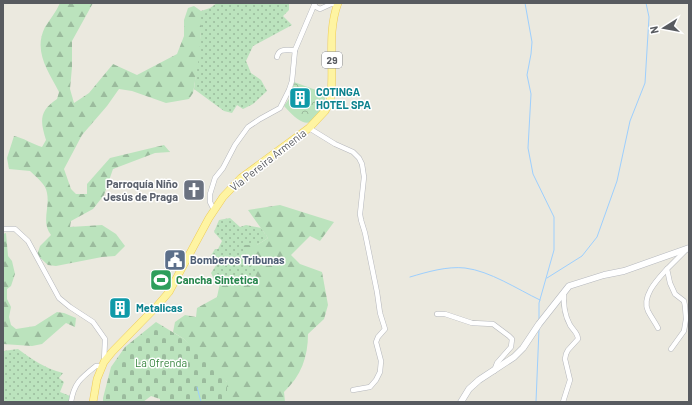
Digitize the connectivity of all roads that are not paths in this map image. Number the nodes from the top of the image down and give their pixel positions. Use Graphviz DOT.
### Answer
graph roads {
  1 [pos="337,4"];
  2 [pos="315,5"];
  3 [pos="295,50"];
  4 [pos="276,57"];
  5 [pos="309,128"];
  6 [pos="214,210"];
  7 [pos="3,229"];
  8 [pos="688,248"];
  9 [pos="667,269"];
  10 [pos="564,292"];
  11 [pos="437,314"];
  12 [pos="658,328"];
  13 [pos="671,349"];
  14 [pos="103,364"];
  15 [pos="494,371"];
  16 [pos="353,390"];
  17 [pos="71,402"];
  18 [pos="93,402"];
  19 [pos="461,402"];
  20 [pos="563,402"];
  1 -- 2 [label="street"];
  1 -- 5 [label="main road, Vía Pereira Armenia / 29"];
  2 -- 3 [label="street"];
  3 -- 4 [label="street"];
  3 -- 6 [label="street"];
  5 -- 6 [label="main road, Vía Pereira Armenia / 29"];
  5 -- 16 [label="street"];
  6 -- 14 [label="main road, Vía Pereira Armenia / 29"];
  7 -- 14 [label="street"];
  8 -- 9 [label="street"];
  8 -- 10 [label="street"];
  9 -- 12 [label="street"];
  9 -- 13 [label="street"];
  10 -- 15 [label="street"];
  10 -- 20 [label="street"];
  11 -- 15 [label="street"];
  14 -- 17 [label="street"];
  14 -- 18 [label="main road, Vía Pereira Armenia / 29"];
  15 -- 19 [label="street"];
}
